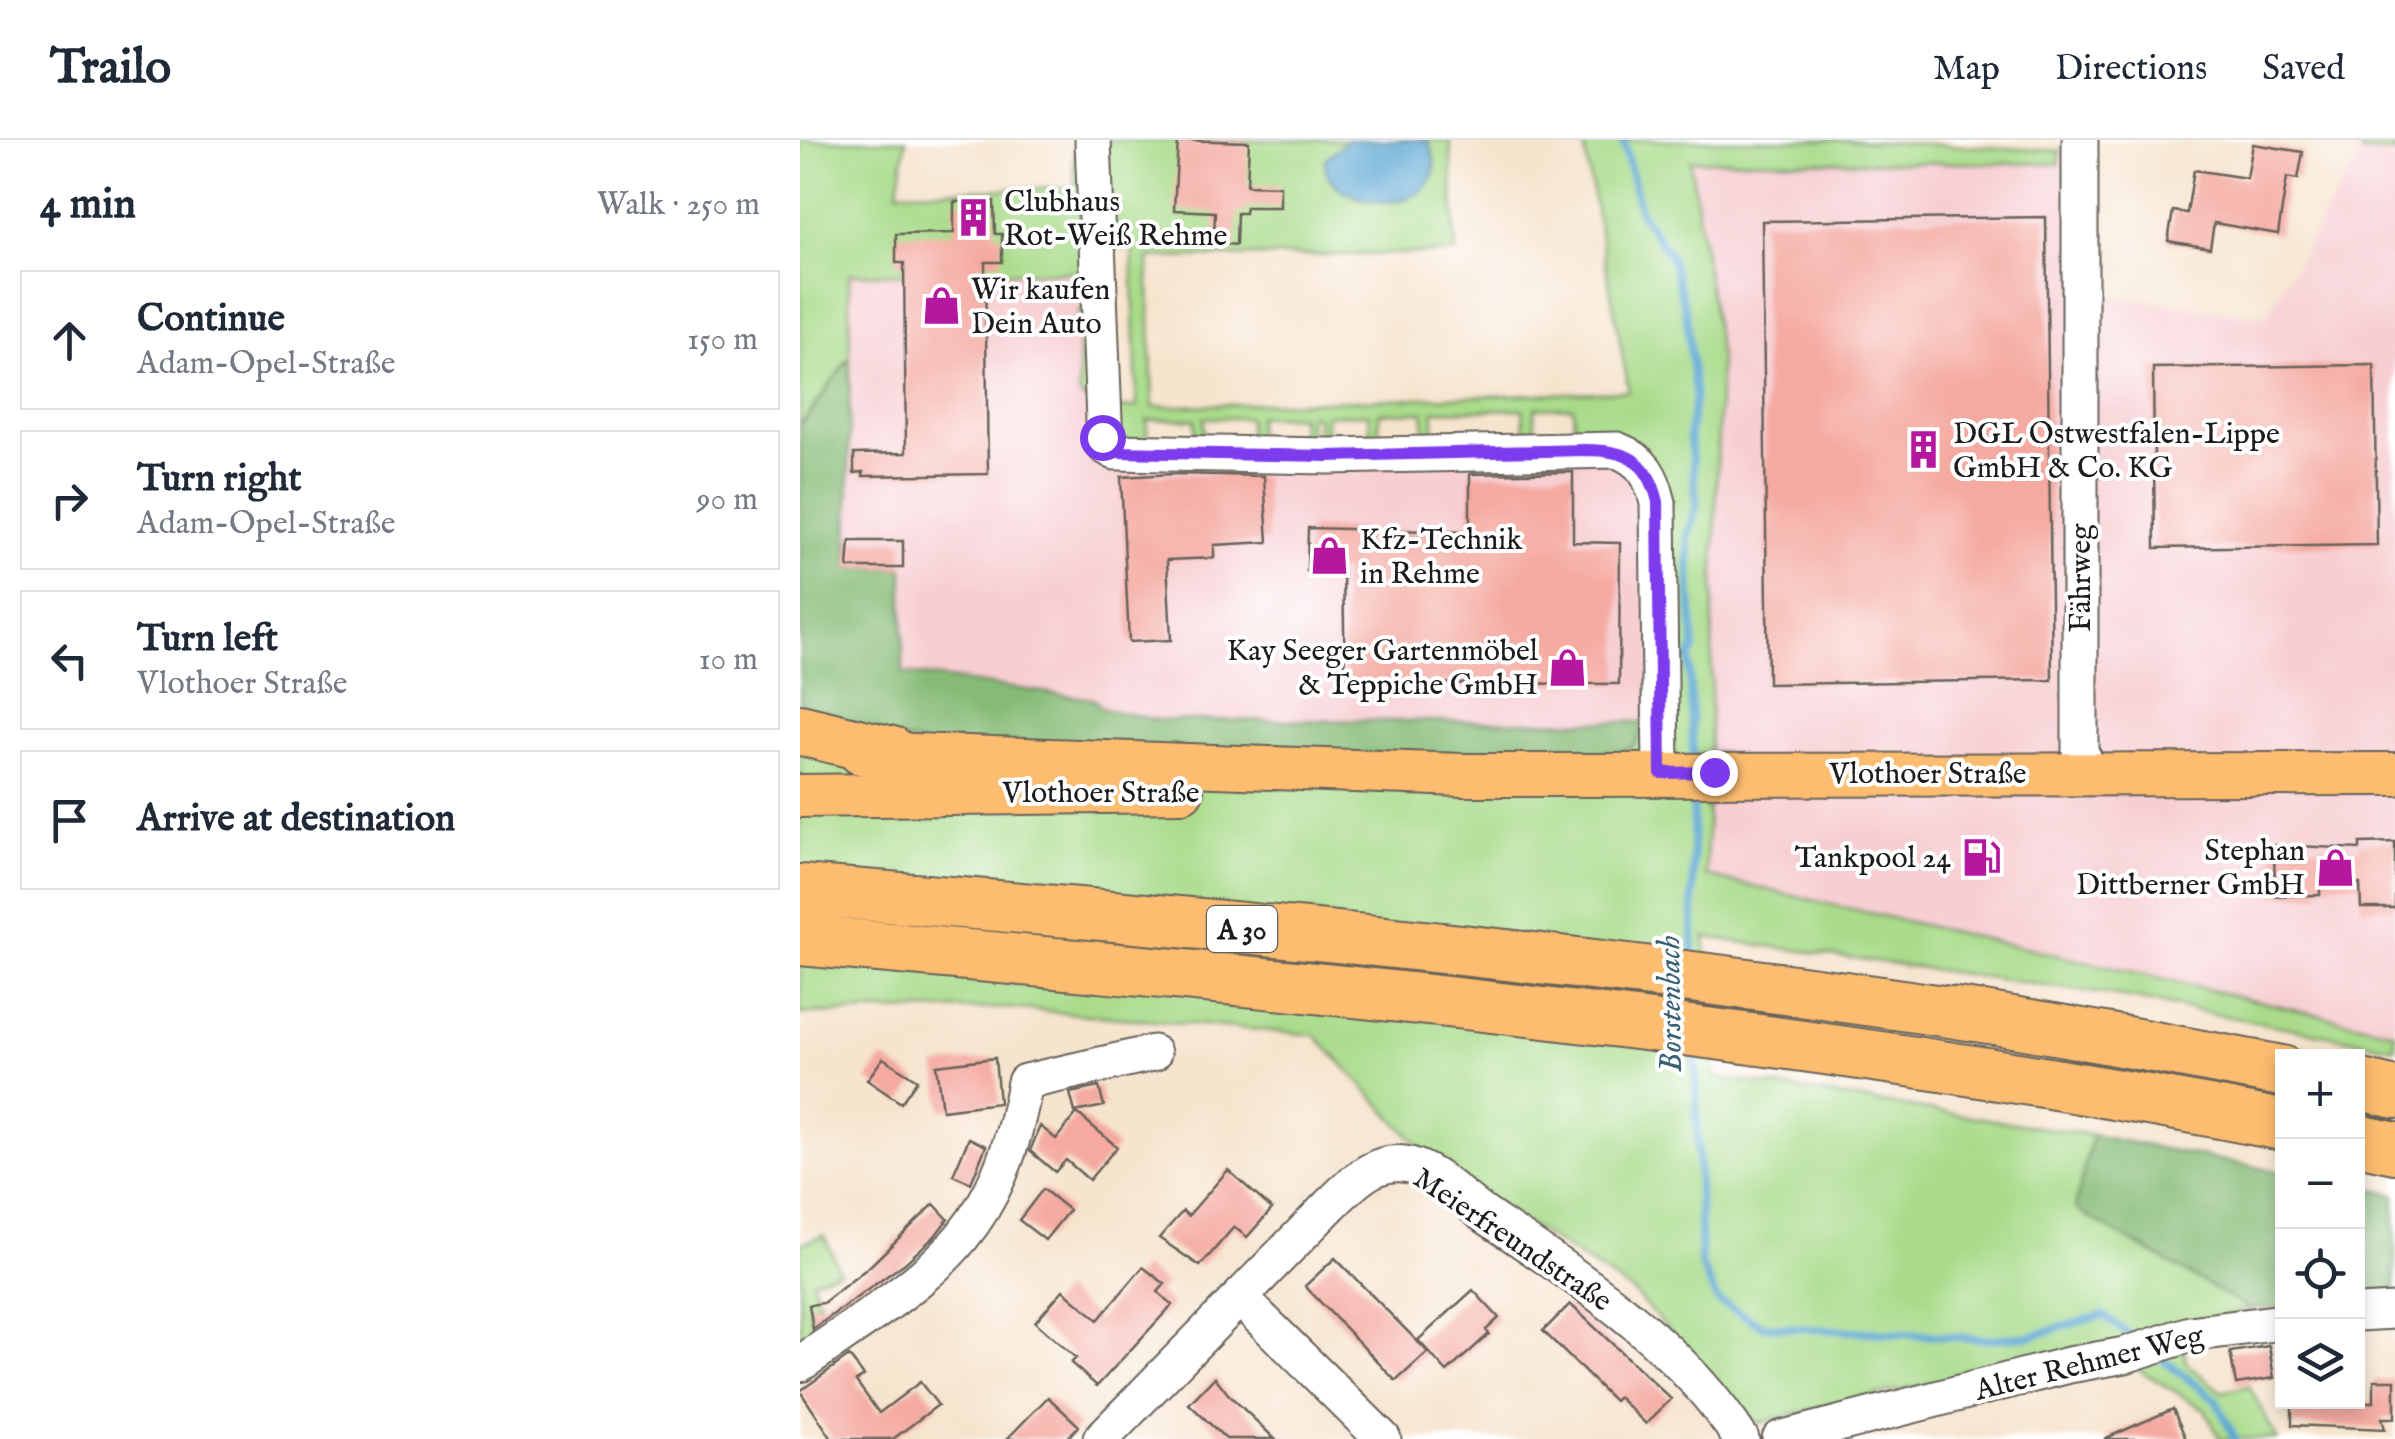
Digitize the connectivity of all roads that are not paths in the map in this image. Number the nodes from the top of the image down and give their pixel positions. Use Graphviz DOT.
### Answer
graph roads {
  1 [pos="1093,140"];
  2 [pos="2080,140"];
  3 [pos="800,730"];
  4 [pos="892,752"];
  5 [pos="800,754"];
  6 [pos="1661,773"];
  7 [pos="2091,774"];
  8 [pos="2395,774"];
  9 [pos="1462,775"];
  10 [pos="800,796"];
  11 [pos="800,890"];
  12 [pos="800,940"];
  13 [pos="800,964"];
  14 [pos="1069,964"];
  15 [pos="1153,1054"];
  16 [pos="2275,1070"];
  17 [pos="2365,1086"];
  18 [pos="2395,1093"];
  19 [pos="2275,1124"];
  20 [pos="2365,1142"];
  21 [pos="2395,1148"];
  22 [pos="1240,1298"];
  23 [pos="2395,1311"];
  24 [pos="2365,1313"];
  25 [pos="2275,1323"];
  26 [pos="800,1364"];
  27 [pos="1101,1439"];
  28 [pos="1384,1439"];
  29 [pos="1742,1439"];
  30 [pos="1780,1439"];
  1 -- 6 [label="street"];
  2 -- 7 [label="street, Fährweg"];
  3 -- 4 [label="highway"];
  4 -- 5 [label="main road, Vlothoer Straße"];
  4 -- 9 [label="main road, Vlothoer Straße"];
  6 -- 7 [label="main road, Vlothoer Straße"];
  6 -- 9 [label="main road, Vlothoer Straße"];
  7 -- 8 [label="main road, Vlothoer Straße"];
  9 -- 10 [label="main road, Vlothoer Straße"];
  11 -- 16 [label="highway, A 30"];
  12 -- 14 [label="highway, A 30"];
  13 -- 14 [label="highway"];
  14 -- 19 [label="highway, A 30"];
  15 -- 26 [label="street"];
  17 -- 18 [label="highway"];
  20 -- 21 [label="highway"];
  22 -- 27 [label="street, Meierfreundstraße"];
  22 -- 28 [label="street"];
  22 -- 29 [label="street, Meierfreundstraße"];
  23 -- 24 [label="street"];
  25 -- 30 [label="street, Alter Rehmer Weg"];
}
